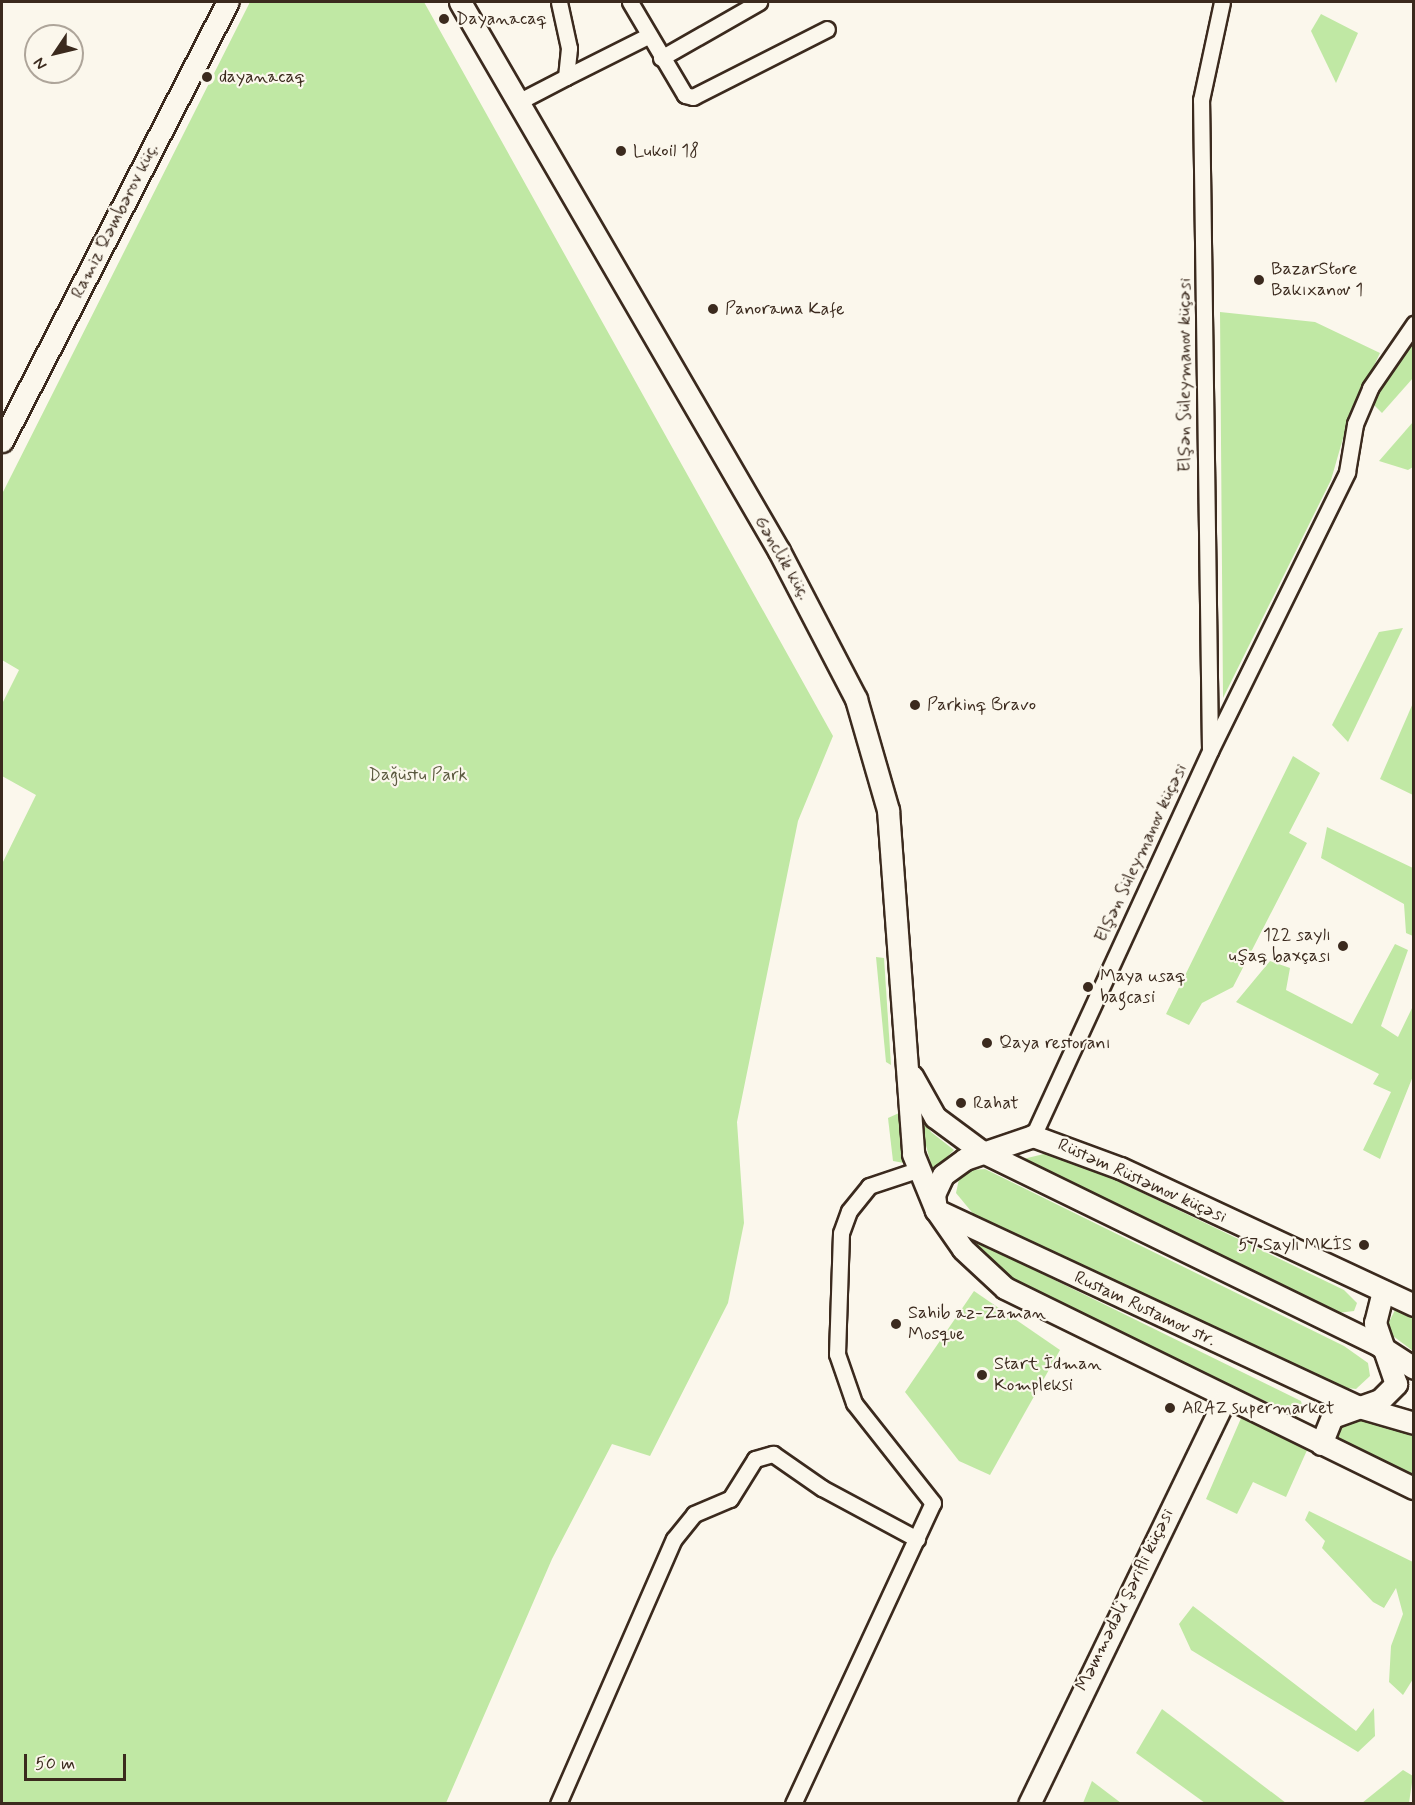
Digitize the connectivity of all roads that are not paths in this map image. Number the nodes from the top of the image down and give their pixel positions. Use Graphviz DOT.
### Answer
graph roads {
  1 [pos="228,2"];
  2 [pos="460,2"];
  3 [pos="559,2"];
  4 [pos="630,2"];
  5 [pos="759,2"];
  6 [pos="1222,2"];
  7 [pos="827,28"];
  8 [pos="648,36"];
  9 [pos="661,58"];
  10 [pos="566,77"];
  11 [pos="518,102"];
  12 [pos="1413,324"];
  13 [pos="2,441"];
  14 [pos="1210,751"];
  15 [pos="908,1061"];
  16 [pos="1033,1136"];
  17 [pos="981,1150"];
  18 [pos="915,1162"];
  19 [pos="936,1210"];
  20 [pos="1383,1291"];
  21 [pos="1413,1305"];
  22 [pos="1380,1346"];
  23 [pos="1413,1368"];
  24 [pos="1225,1398"];
  25 [pos="1356,1406"];
  26 [pos="1413,1422"];
  27 [pos="1321,1444"];
  28 [pos="1413,1488"];
  29 [pos="917,1539"];
  30 [pos="558,1803"];
  31 [pos="792,1803"];
  32 [pos="1029,1803"];
  1 -- 13 [label="main road, Ramiz Qəmbərov küç."];
  2 -- 11 [label="main road, Gənclik küç."];
  3 -- 10 [label="street"];
  4 -- 8 [label="street"];
  5 -- 9 [label="street"];
  6 -- 14 [label="street, Elşən Süleymanov küçəsi"];
  7 -- 9 [label="street"];
  8 -- 9 [label="street"];
  8 -- 10 [label="street"];
  10 -- 11 [label="street"];
  11 -- 15 [label="main road, Gənclik küç."];
  12 -- 14 [label="street, Elşən Süleymanov küçəsi"];
  14 -- 16 [label="street, Elşən Süleymanov küçəsi"];
  15 -- 17 [label="main road"];
  15 -- 18 [label="main road"];
  16 -- 17 [label="main road"];
  16 -- 20 [label="main road, Rüstəm Rüstəmov küçəsi"];
  17 -- 19 [label="main road"];
  17 -- 22 [label="main road"];
  18 -- 19 [label="main road"];
  18 -- 29 [label="street"];
  19 -- 24 [label="main road"];
  19 -- 25 [label="main road, Rustam Rustamov str."];
  20 -- 21 [label="main road, Rüstəm Rüstəmov küçəsi"];
  20 -- 22 [label="main road"];
  22 -- 23 [label="main road"];
  22 -- 25 [label="main road"];
  24 -- 27 [label="main road"];
  24 -- 32 [label="main road, Məmmədəli Şərifli küçəsi"];
  25 -- 26 [label="main road, Rustam Rustamov str."];
  25 -- 27 [label="main road"];
  27 -- 28 [label="main road"];
  29 -- 30 [label="street"];
  29 -- 31 [label="street"];
}
